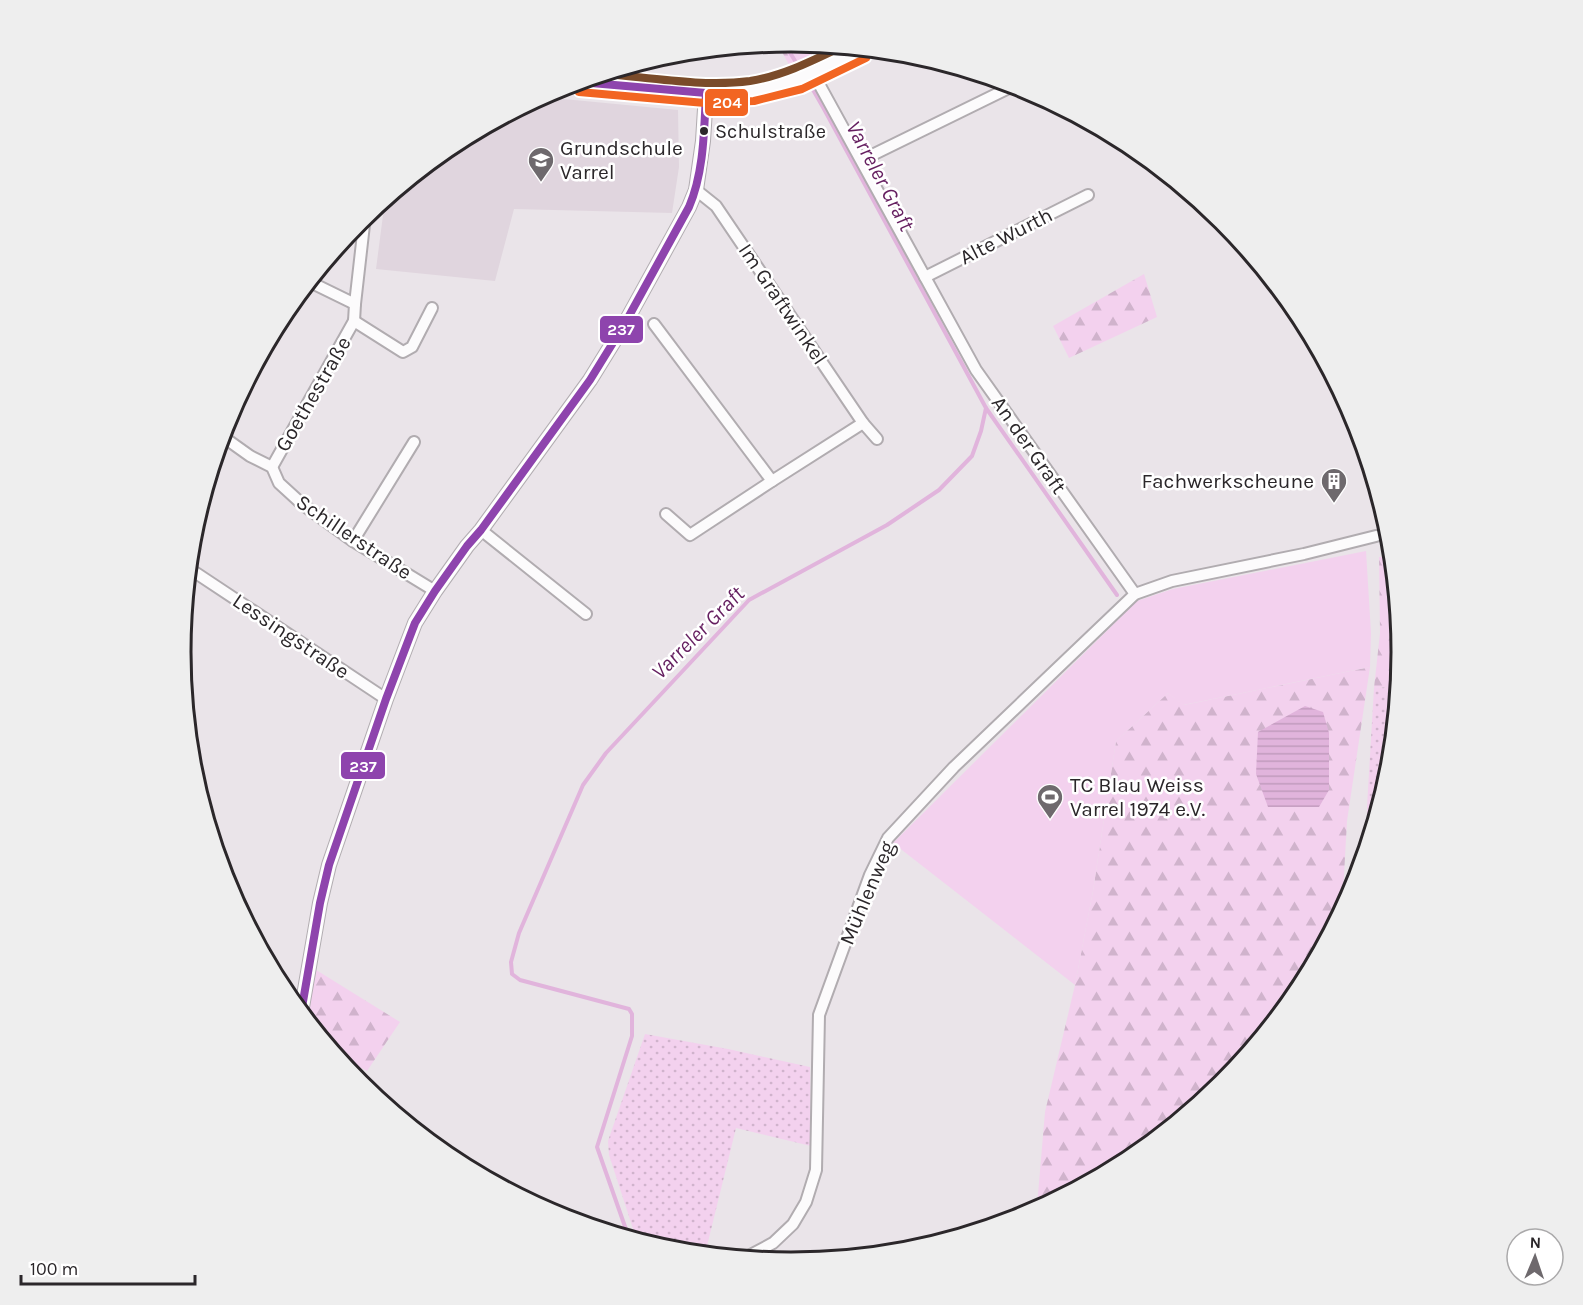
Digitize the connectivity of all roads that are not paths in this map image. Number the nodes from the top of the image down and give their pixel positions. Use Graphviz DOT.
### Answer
graph roads {
  1 [pos="847,56"];
  2 [pos="808,75"];
  3 [pos="600,84"];
  4 [pos="1004,91"];
  5 [pos="706,93"];
  6 [pos="862,160"];
  7 [pos="696,190"];
  8 [pos="1088,195"];
  9 [pos="363,232"];
  10 [pos="925,277"];
  11 [pos="317,285"];
  12 [pos="355,304"];
  13 [pos="432,308"];
  14 [pos="354,321"];
  15 [pos="654,324"];
  16 [pos="863,423"];
  17 [pos="877,439"];
  18 [pos="230,442"];
  19 [pos="414,442"];
  20 [pos="272,467"];
  21 [pos="772,481"];
  22 [pos="666,514"];
  23 [pos="481,530"];
  24 [pos="1376,536"];
  25 [pos="353,541"];
  26 [pos="197,574"];
  27 [pos="435,591"];
  28 [pos="1135,594"];
  29 [pos="586,614"];
  30 [pos="386,699"];
  31 [pos="303,1001"];
  32 [pos="758,1251"];
  1 -- 2 [label="main road"];
  2 -- 5 [label="main road"];
  2 -- 6 [label="street, An der Graft"];
  3 -- 5 [label="main road"];
  4 -- 6 [label="street"];
  5 -- 7 [label="street"];
  6 -- 10 [label="street, An der Graft"];
  7 -- 16 [label="street, Im Graftwinkel"];
  7 -- 23 [label="street"];
  8 -- 10 [label="street, Alte Wurth"];
  9 -- 12 [label="street, Goethestraße"];
  10 -- 28 [label="street, An der Graft"];
  11 -- 12 [label="street"];
  12 -- 14 [label="street, Goethestraße"];
  13 -- 14 [label="street, Goethestraße"];
  14 -- 20 [label="street, Goethestraße"];
  15 -- 21 [label="street"];
  16 -- 17 [label="street, Im Graftwinkel"];
  16 -- 21 [label="street"];
  18 -- 20 [label="street, Schillerstraße"];
  19 -- 25 [label="street"];
  20 -- 25 [label="street, Schillerstraße"];
  21 -- 22 [label="street"];
  23 -- 27 [label="street"];
  23 -- 29 [label="street"];
  24 -- 28 [label="street"];
  25 -- 27 [label="street, Schillerstraße"];
  26 -- 30 [label="street, Lessingstraße"];
  27 -- 30 [label="street"];
  28 -- 32 [label="street, Mühlenweg"];
  30 -- 31 [label="street"];
}
